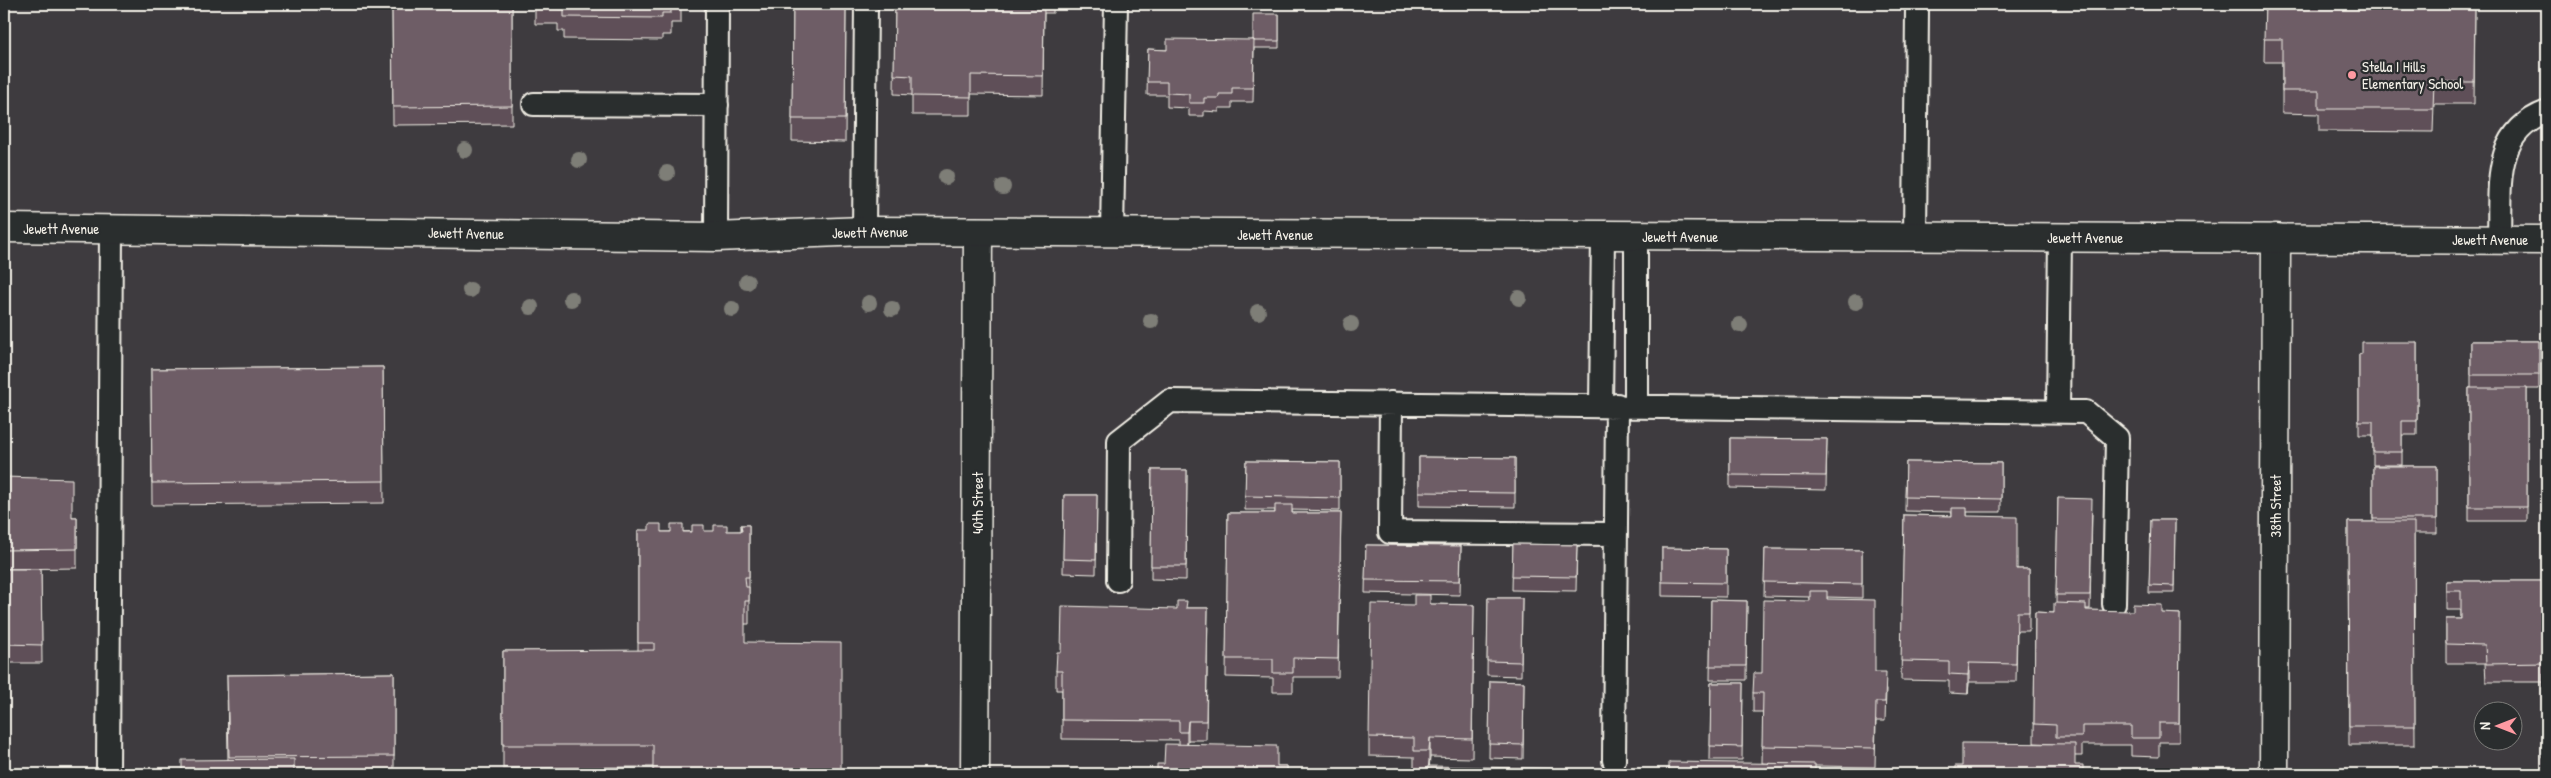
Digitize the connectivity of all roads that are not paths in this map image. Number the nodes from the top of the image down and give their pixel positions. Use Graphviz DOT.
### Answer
graph roads {
  1 [pos="717,4"];
  2 [pos="866,4"];
  3 [pos="1116,4"];
  4 [pos="1916,10"];
  5 [pos="534,104"];
  6 [pos="717,105"];
  7 [pos="2547,112"];
  8 [pos="4,228"];
  9 [pos="111,229"];
  10 [pos="864,232"];
  11 [pos="978,233"];
  12 [pos="1112,233"];
  13 [pos="1604,235"];
  14 [pos="1636,235"];
  15 [pos="716,236"];
  16 [pos="1915,236"];
  17 [pos="2060,237"];
  18 [pos="2276,238"];
  19 [pos="2500,239"];
  20 [pos="2547,240"];
  21 [pos="1391,403"];
  22 [pos="1618,406"];
  23 [pos="2058,411"];
  24 [pos="1616,534"];
  25 [pos="1118,580"];
  26 [pos="2114,604"];
  27 [pos="1614,760"];
  28 [pos="108,774"];
  29 [pos="975,774"];
  30 [pos="2274,774"];
  1 -- 6 [label="lane"];
  2 -- 10 [label="lane"];
  3 -- 12 [label="lane"];
  4 -- 16 [label="lane"];
  5 -- 6 [label="lane"];
  6 -- 15 [label="lane"];
  7 -- 19 [label="lane"];
  8 -- 9 [label="street, Jewett Avenue"];
  9 -- 15 [label="street, Jewett Avenue"];
  9 -- 28 [label="lane"];
  10 -- 11 [label="street, Jewett Avenue"];
  10 -- 15 [label="street, Jewett Avenue"];
  11 -- 12 [label="street, Jewett Avenue"];
  11 -- 29 [label="street, 40th Street"];
  12 -- 13 [label="street, Jewett Avenue"];
  13 -- 14 [label="street, Jewett Avenue"];
  13 -- 22 [label="lane"];
  14 -- 16 [label="street, Jewett Avenue"];
  14 -- 22 [label="lane"];
  16 -- 17 [label="street, Jewett Avenue"];
  17 -- 18 [label="street, Jewett Avenue"];
  17 -- 23 [label="lane"];
  18 -- 19 [label="street, Jewett Avenue"];
  18 -- 30 [label="street, 38th Street"];
  19 -- 20 [label="street, Jewett Avenue"];
  21 -- 22 [label="lane"];
  21 -- 24 [label="lane"];
  21 -- 25 [label="lane"];
  22 -- 23 [label="lane"];
  22 -- 24 [label="lane"];
  23 -- 26 [label="lane"];
  24 -- 27 [label="lane"];
}
